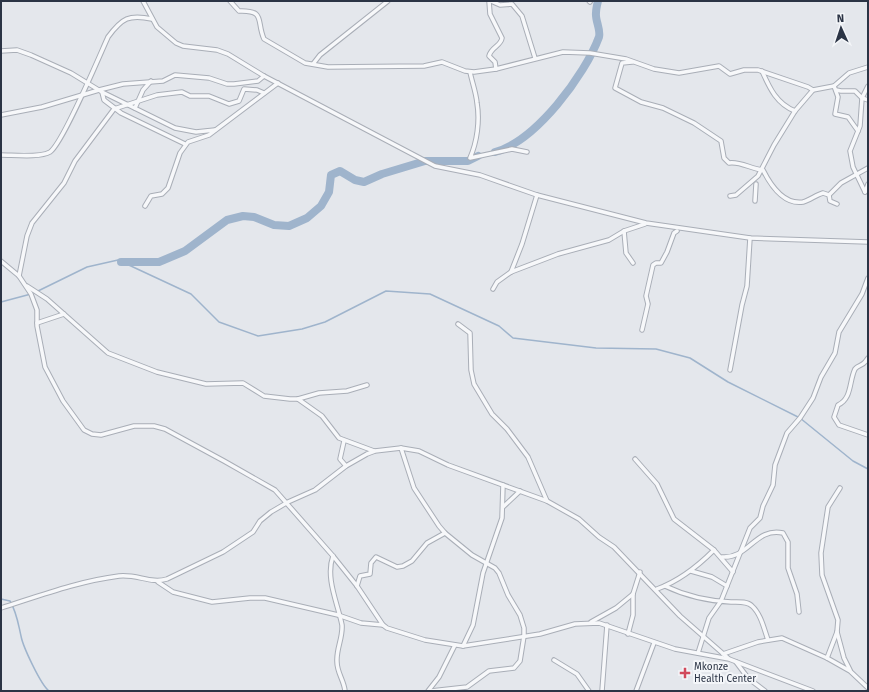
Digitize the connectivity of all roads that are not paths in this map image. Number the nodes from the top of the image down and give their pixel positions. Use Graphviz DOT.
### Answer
graph roads {
  1 [pos="143,1"];
  2 [pos="230,1"];
  3 [pos="388,1"];
  4 [pos="490,1"];
  5 [pos="152,19"];
  6 [pos="1,50"];
  7 [pos="536,58"];
  8 [pos="635,62"];
  9 [pos="313,64"];
  10 [pos="868,67"];
  11 [pos="496,69"];
  12 [pos="762,71"];
  13 [pos="470,72"];
  14 [pos="264,76"];
  15 [pos="151,81"];
  16 [pos="88,82"];
  17 [pos="278,83"];
  18 [pos="868,86"];
  19 [pos="835,88"];
  20 [pos="812,90"];
  21 [pos="100,91"];
  22 [pos="264,93"];
  23 [pos="81,95"];
  24 [pos="862,98"];
  25 [pos="868,100"];
  26 [pos="138,102"];
  27 [pos="126,104"];
  28 [pos="135,108"];
  29 [pos="114,109"];
  30 [pos="796,111"];
  31 [pos="1,115"];
  32 [pos="215,130"];
  33 [pos="858,131"];
  34 [pos="185,144"];
  35 [pos="528,152"];
  36 [pos="1,155"];
  37 [pos="868,168"];
  38 [pos="763,170"];
  39 [pos="856,174"];
  40 [pos="756,184"];
  41 [pos="868,184"];
  42 [pos="536,195"];
  43 [pos="829,195"];
  44 [pos="730,196"];
  45 [pos="755,201"];
  46 [pos="837,204"];
  47 [pos="145,206"];
  48 [pos="646,223"];
  49 [pos="624,231"];
  50 [pos="677,231"];
  51 [pos="750,238"];
  52 [pos="868,242"];
  53 [pos="1,261"];
  54 [pos="633,263"];
  55 [pos="510,272"];
  56 [pos="19,276"];
  57 [pos="868,278"];
  58 [pos="27,286"];
  59 [pos="493,289"];
  60 [pos="64,314"];
  61 [pos="37,323"];
  62 [pos="458,324"];
  63 [pos="642,330"];
  64 [pos="868,358"];
  65 [pos="730,370"];
  66 [pos="367,386"];
  67 [pos="298,399"];
  68 [pos="868,435"];
  69 [pos="344,441"];
  70 [pos="401,448"];
  71 [pos="375,451"];
  72 [pos="635,458"];
  73 [pos="346,466"];
  74 [pos="503,485"];
  75 [pos="840,488"];
  76 [pos="520,491"];
  77 [pos="547,501"];
  78 [pos="288,502"];
  79 [pos="503,507"];
  80 [pos="445,533"];
  81 [pos="714,550"];
  82 [pos="740,554"];
  83 [pos="333,556"];
  84 [pos="722,557"];
  85 [pos="487,564"];
  86 [pos="691,571"];
  87 [pos="640,572"];
  88 [pos="733,572"];
  89 [pos="158,582"];
  90 [pos="357,586"];
  91 [pos="665,586"];
  92 [pos="727,586"];
  93 [pos="657,589"];
  94 [pos="633,594"];
  95 [pos="721,601"];
  96 [pos="1,608"];
  97 [pos="799,612"];
  98 [pos="338,615"];
  99 [pos="591,622"];
  100 [pos="383,625"];
  101 [pos="607,625"];
  102 [pos="837,632"];
  103 [pos="628,634"];
  104 [pos="524,636"];
  105 [pos="704,637"];
  106 [pos="768,640"];
  107 [pos="654,643"];
  108 [pos="455,645"];
  109 [pos="463,646"];
  110 [pos="698,654"];
  111 [pos="723,654"];
  112 [pos="827,658"];
  113 [pos="729,659"];
  114 [pos="554,660"];
  115 [pos="736,662"];
  116 [pos="850,671"];
  117 [pos="868,688"];
  118 [pos="345,691"];
  119 [pos="429,691"];
  120 [pos="589,691"];
  121 [pos="602,691"];
  122 [pos="636,691"];
  123 [pos="765,691"];
  124 [pos="813,691"];
  1 -- 5 [label="street"];
  2 -- 9 [label="street"];
  3 -- 9 [label="street"];
  4 -- 7 [label="street"];
  4 -- 11 [label="street"];
  5 -- 14 [label="street"];
  5 -- 16 [label="street"];
  6 -- 16 [label="street"];
  7 -- 8 [label="street"];
  7 -- 11 [label="street"];
  8 -- 12 [label="street"];
  8 -- 38 [label="street"];
  9 -- 13 [label="street"];
  10 -- 19 [label="street"];
  11 -- 13 [label="street"];
  12 -- 20 [label="street"];
  12 -- 30 [label="street"];
  13 -- 35 [label="street"];
  14 -- 15 [label="street"];
  14 -- 17 [label="street"];
  15 -- 21 [label="street"];
  15 -- 26 [label="street"];
  16 -- 21 [label="street"];
  16 -- 23 [label="street"];
  17 -- 22 [label="street"];
  17 -- 42 [label="street"];
  18 -- 24 [label="street"];
  19 -- 20 [label="street"];
  19 -- 24 [label="street"];
  19 -- 33 [label="street"];
  20 -- 30 [label="street"];
  21 -- 23 [label="street"];
  21 -- 27 [label="street"];
  21 -- 29 [label="street"];
  22 -- 26 [label="street"];
  22 -- 32 [label="street"];
  23 -- 31 [label="street"];
  23 -- 36 [label="street"];
  24 -- 25 [label="street"];
  24 -- 33 [label="street"];
  26 -- 27 [label="street"];
  26 -- 28 [label="street"];
  27 -- 28 [label="street"];
  27 -- 29 [label="street"];
  28 -- 32 [label="street"];
  29 -- 34 [label="street"];
  29 -- 56 [label="street"];
  30 -- 38 [label="street"];
  32 -- 34 [label="street"];
  33 -- 39 [label="street"];
  34 -- 47 [label="street"];
  37 -- 39 [label="street"];
  38 -- 43 [label="street"];
  38 -- 44 [label="street"];
  39 -- 41 [label="street"];
  39 -- 43 [label="street"];
  40 -- 45 [label="street"];
  42 -- 48 [label="street"];
  42 -- 55 [label="street"];
  43 -- 46 [label="street"];
  48 -- 49 [label="street"];
  48 -- 51 [label="street"];
  49 -- 54 [label="street"];
  49 -- 55 [label="street"];
  50 -- 63 [label="street"];
  51 -- 52 [label="street"];
  51 -- 65 [label="street"];
  53 -- 56 [label="street"];
  55 -- 59 [label="street"];
  56 -- 58 [label="street"];
  57 -- 82 [label="street"];
  58 -- 60 [label="street"];
  58 -- 61 [label="street"];
  60 -- 61 [label="street"];
  60 -- 67 [label="street"];
  61 -- 78 [label="street"];
  62 -- 77 [label="street"];
  64 -- 68 [label="street"];
  66 -- 67 [label="street"];
  67 -- 69 [label="street"];
  69 -- 71 [label="street"];
  69 -- 73 [label="street"];
  70 -- 71 [label="street"];
  70 -- 74 [label="street"];
  70 -- 80 [label="street"];
  71 -- 73 [label="street"];
  72 -- 81 [label="street"];
  73 -- 78 [label="street"];
  74 -- 76 [label="street"];
  74 -- 79 [label="street"];
  75 -- 102 [label="street"];
  76 -- 77 [label="street"];
  76 -- 79 [label="street"];
  77 -- 87 [label="street"];
  78 -- 83 [label="street"];
  78 -- 89 [label="street"];
  79 -- 85 [label="street"];
  80 -- 85 [label="street"];
  80 -- 90 [label="street"];
  81 -- 84 [label="street"];
  81 -- 86 [label="street"];
  82 -- 84 [label="street"];
  82 -- 88 [label="street"];
  82 -- 97 [label="street"];
  83 -- 90 [label="street"];
  83 -- 98 [label="street"];
  84 -- 88 [label="street"];
  85 -- 104 [label="street"];
  85 -- 109 [label="street"];
  86 -- 91 [label="street"];
  86 -- 92 [label="street"];
  87 -- 93 [label="street"];
  87 -- 94 [label="street"];
  88 -- 92 [label="street"];
  89 -- 96 [label="street"];
  89 -- 98 [label="street"];
  90 -- 100 [label="street"];
  91 -- 93 [label="street"];
  91 -- 95 [label="street"];
  92 -- 95 [label="street"];
  93 -- 105 [label="street"];
  94 -- 99 [label="street"];
  94 -- 103 [label="street"];
  95 -- 105 [label="street"];
  95 -- 106 [label="street"];
  98 -- 100 [label="street"];
  98 -- 118 [label="street"];
  99 -- 101 [label="street"];
  99 -- 104 [label="street"];
  100 -- 108 [label="street"];
  101 -- 103 [label="street"];
  101 -- 121 [label="street"];
  102 -- 112 [label="street"];
  102 -- 116 [label="street"];
  103 -- 107 [label="street"];
  104 -- 109 [label="street"];
  104 -- 119 [label="street"];
  105 -- 110 [label="street"];
  105 -- 111 [label="street"];
  106 -- 111 [label="street"];
  106 -- 112 [label="street"];
  107 -- 110 [label="street"];
  107 -- 122 [label="street"];
  108 -- 109 [label="street"];
  108 -- 119 [label="street"];
  110 -- 113 [label="street"];
  111 -- 113 [label="street"];
  112 -- 116 [label="street"];
  113 -- 115 [label="street"];
  114 -- 120 [label="street"];
  115 -- 123 [label="street"];
  115 -- 124 [label="street"];
  116 -- 117 [label="street"];
}
